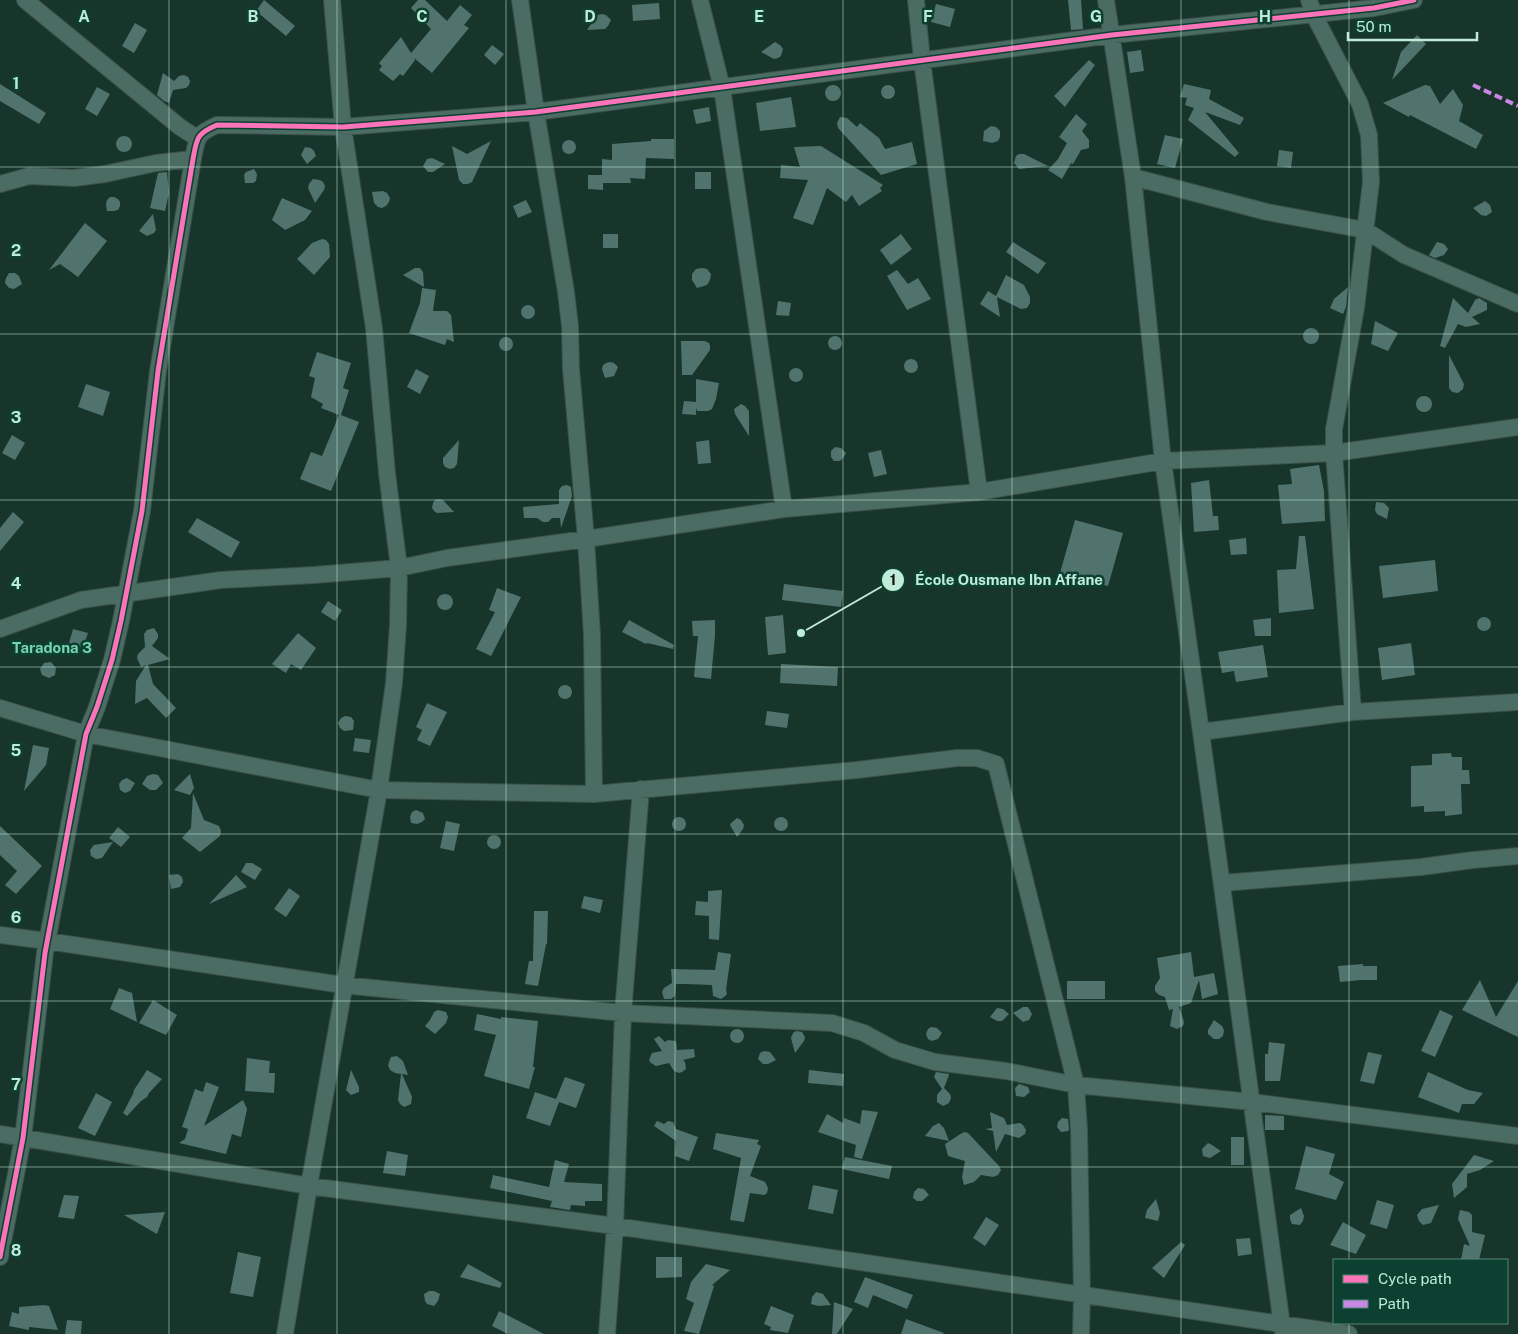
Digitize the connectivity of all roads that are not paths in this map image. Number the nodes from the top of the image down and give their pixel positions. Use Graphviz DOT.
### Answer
graph roads {
  1 [pos="25,0"];
  2 [pos="332,0"];
  3 [pos="520,0"];
  4 [pos="700,0"];
  5 [pos="916,0"];
  6 [pos="1106,0"];
  7 [pos="1414,0"];
  8 [pos="1312,7"];
  9 [pos="1112,35"];
  10 [pos="922,60"];
  11 [pos="722,88"];
  12 [pos="536,112"];
  13 [pos="343,127"];
  14 [pos="197,138"];
  15 [pos="193,158"];
  16 [pos="1133,177"];
  17 [pos="0,184"];
  18 [pos="1365,230"];
  19 [pos="1518,304"];
  20 [pos="1518,428"];
  21 [pos="1334,453"];
  22 [pos="1163,461"];
  23 [pos="979,492"];
  24 [pos="784,509"];
  25 [pos="586,539"];
  26 [pos="399,568"];
  27 [pos="126,593"];
  28 [pos="0,629"];
  29 [pos="1518,702"];
  30 [pos="0,708"];
  31 [pos="1353,712"];
  32 [pos="1201,732"];
  33 [pos="86,734"];
  34 [pos="641,789"];
  35 [pos="379,790"];
  36 [pos="594,794"];
  37 [pos="1518,856"];
  38 [pos="1222,883"];
  39 [pos="0,935"];
  40 [pos="47,941"];
  41 [pos="343,985"];
  42 [pos="623,1013"];
  43 [pos="1076,1085"];
  44 [pos="1252,1102"];
  45 [pos="0,1134"];
  46 [pos="1518,1136"];
  47 [pos="23,1138"];
  48 [pos="309,1186"];
  49 [pos="615,1226"];
  50 [pos="0,1257"];
  51 [pos="1082,1295"];
  52 [pos="1282,1329"];
  53 [pos="285,1334"];
  54 [pos="607,1334"];
  55 [pos="1081,1334"];
  56 [pos="1349,1334"];
  1 -- 14 [label="street"];
  2 -- 13 [label="street"];
  3 -- 12 [label="street"];
  4 -- 11 [label="street"];
  5 -- 10 [label="street"];
  6 -- 9 [label="street"];
  7 -- 8 [label="street"];
  8 -- 9 [label="street"];
  8 -- 18 [label="street"];
  9 -- 10 [label="street"];
  9 -- 16 [label="street"];
  10 -- 11 [label="street"];
  10 -- 23 [label="street"];
  11 -- 12 [label="street"];
  11 -- 24 [label="street"];
  12 -- 13 [label="street"];
  12 -- 25 [label="street"];
  13 -- 14 [label="street"];
  13 -- 26 [label="street"];
  14 -- 15 [label="street"];
  15 -- 17 [label="street"];
  15 -- 27 [label="street"];
  16 -- 18 [label="street"];
  16 -- 22 [label="street"];
  18 -- 19 [label="street"];
  18 -- 21 [label="street"];
  20 -- 21 [label="street"];
  21 -- 22 [label="street"];
  21 -- 31 [label="street"];
  22 -- 23 [label="street"];
  22 -- 32 [label="street"];
  23 -- 24 [label="street"];
  24 -- 25 [label="street"];
  25 -- 26 [label="street"];
  25 -- 36 [label="street"];
  26 -- 27 [label="street"];
  26 -- 35 [label="street"];
  27 -- 28 [label="street"];
  27 -- 33 [label="street"];
  29 -- 31 [label="street"];
  30 -- 33 [label="street"];
  31 -- 32 [label="street"];
  32 -- 38 [label="street"];
  33 -- 35 [label="street"];
  33 -- 40 [label="street"];
  34 -- 36 [label="street"];
  34 -- 42 [label="street"];
  34 -- 43 [label="street"];
  35 -- 36 [label="street"];
  35 -- 41 [label="street"];
  37 -- 38 [label="street"];
  38 -- 44 [label="street"];
  39 -- 40 [label="street"];
  40 -- 41 [label="street"];
  40 -- 47 [label="street"];
  41 -- 42 [label="street"];
  41 -- 48 [label="street"];
  42 -- 43 [label="street"];
  42 -- 49 [label="street"];
  43 -- 44 [label="street"];
  43 -- 51 [label="street"];
  44 -- 46 [label="street"];
  44 -- 52 [label="street"];
  45 -- 47 [label="street"];
  47 -- 48 [label="street"];
  47 -- 50 [label="street"];
  48 -- 49 [label="street"];
  48 -- 53 [label="street"];
  49 -- 51 [label="street"];
  49 -- 54 [label="street"];
  51 -- 52 [label="street"];
  51 -- 55 [label="street"];
  52 -- 56 [label="street"];
}
